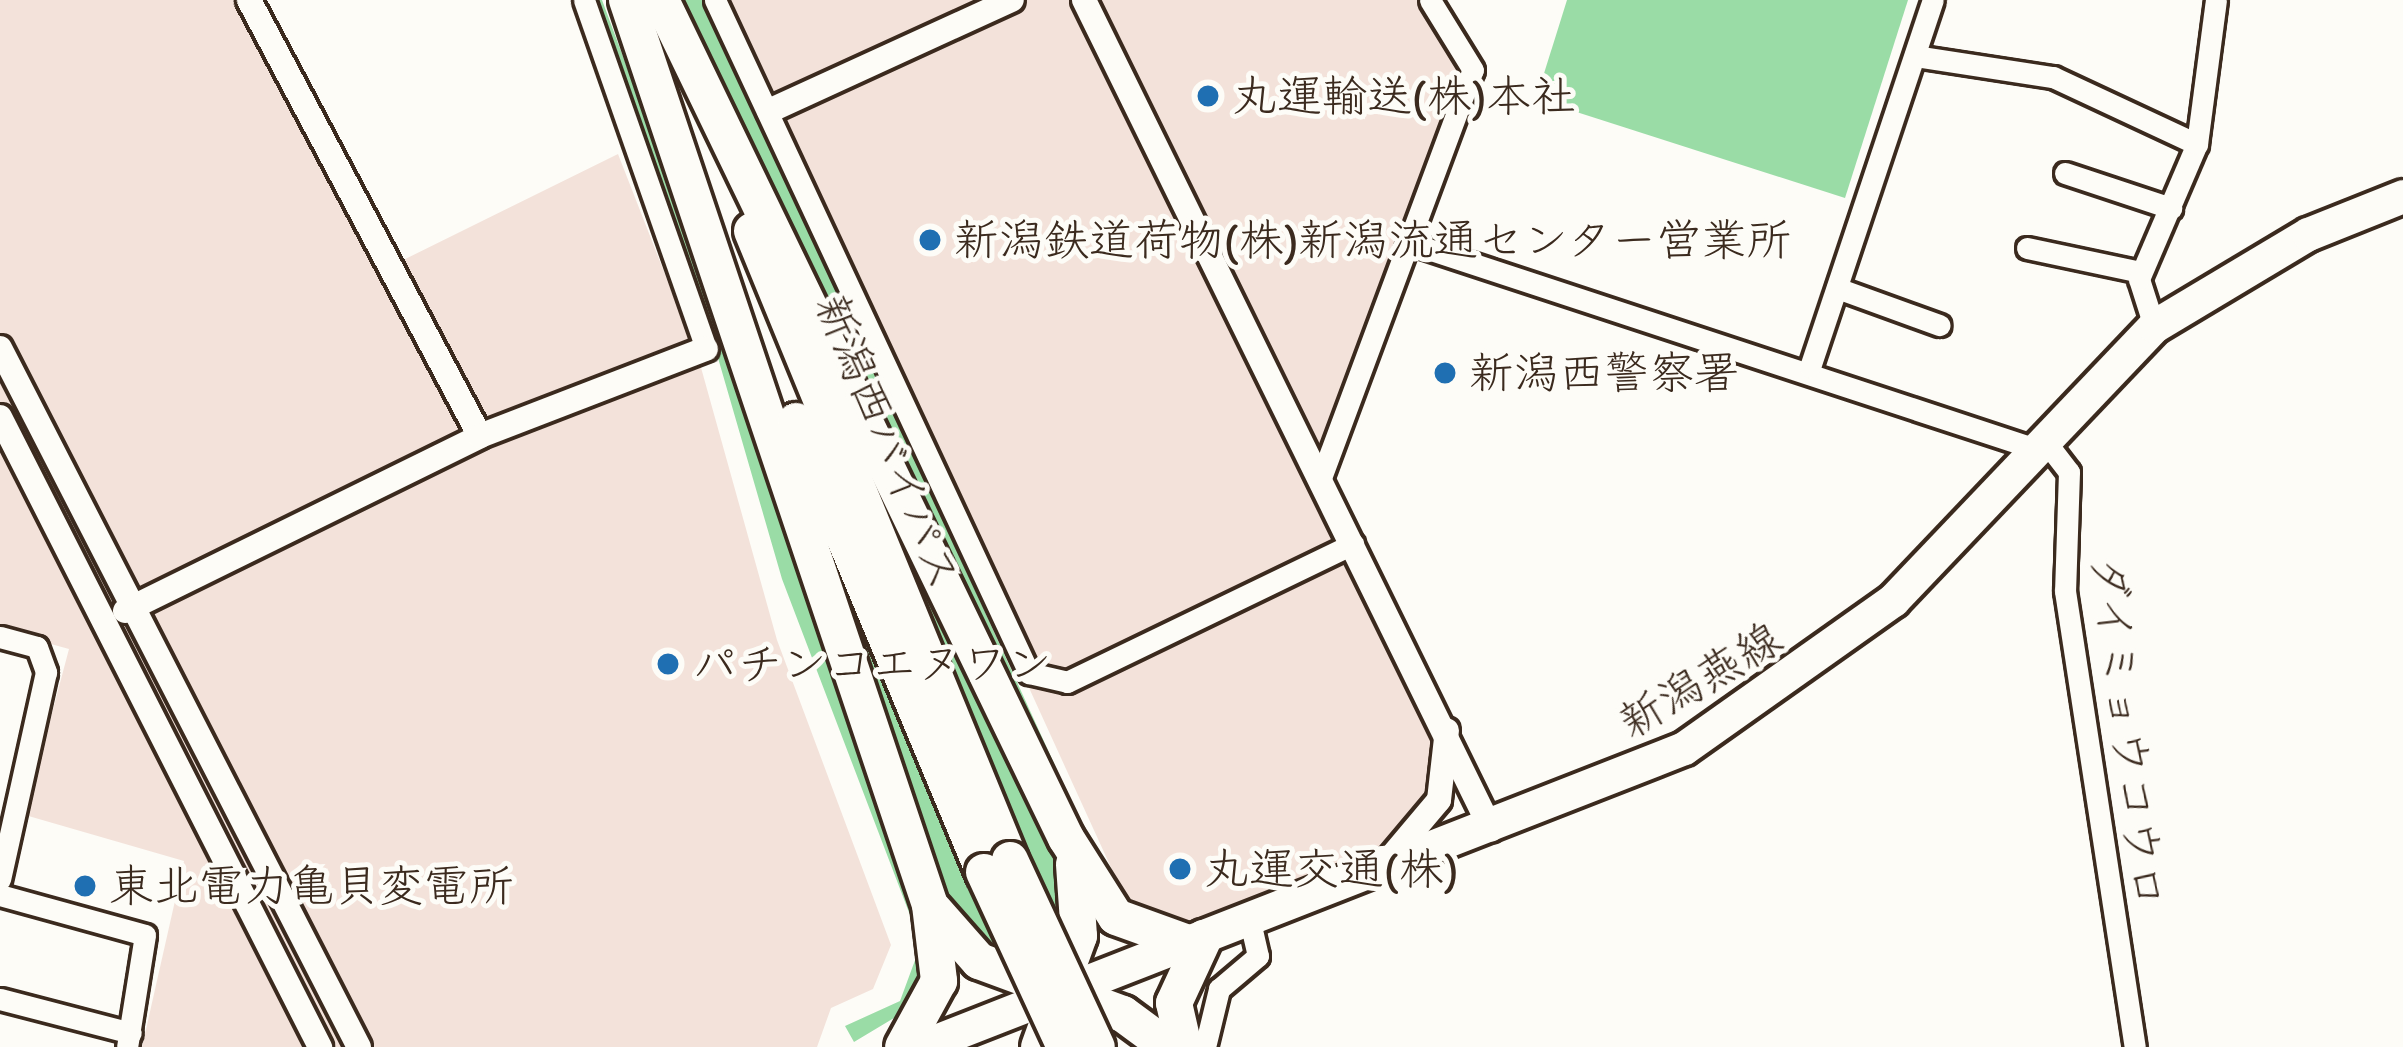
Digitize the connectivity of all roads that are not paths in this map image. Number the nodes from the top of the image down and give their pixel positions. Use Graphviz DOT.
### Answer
graph roads {
  1 [pos="248,0"];
  2 [pos="584,0"];
  3 [pos="627,0"];
  4 [pos="660,0"];
  5 [pos="715,0"];
  6 [pos="1012,0"];
  7 [pos="1084,0"];
  8 [pos="1430,0"];
  9 [pos="1933,0"];
  10 [pos="2216,0"];
  11 [pos="1915,56"];
  12 [pos="769,111"];
  13 [pos="2197,144"];
  14 [pos="2065,172"];
  15 [pos="2403,196"];
  16 [pos="2171,208"];
  17 [pos="1415,245"];
  18 [pos="2027,248"];
  19 [pos="2141,272"];
  20 [pos="1837,288"];
  21 [pos="1939,326"];
  22 [pos="2154,326"];
  23 [pos="0,348"];
  24 [pos="706,349"];
  25 [pos="1810,368"];
  26 [pos="0,417"];
  27 [pos="480,436"];
  28 [pos="2038,442"];
  29 [pos="1322,476"];
  30 [pos="1353,544"];
  31 [pos="135,606"];
  32 [pos="106,619"];
  33 [pos="0,637"];
  34 [pos="1447,730"];
  35 [pos="1491,829"];
  36 [pos="1066,838"];
  37 [pos="997,866"];
  38 [pos="1380,869"];
  39 [pos="0,879"];
  40 [pos="0,895"];
  41 [pos="930,905"];
  42 [pos="1250,920"];
  43 [pos="1197,941"];
  44 [pos="1060,996"];
  45 [pos="0,999"];
  46 [pos="129,1040"];
  47 [pos="320,1047"];
  48 [pos="359,1047"];
  49 [pos="903,1047"];
  50 [pos="920,1047"];
  51 [pos="1039,1047"];
  52 [pos="1064,1047"];
  53 [pos="1097,1047"];
  54 [pos="1168,1047"];
  55 [pos="1184,1047"];
  56 [pos="1204,1047"];
  57 [pos="2135,1047"];
  1 -- 27 [label="street"];
  2 -- 24 [label="street"];
  3 -- 37 [label="highway, 新潟西バイパス"];
  3 -- 41 [label="highway"];
  4 -- 36 [label="highway"];
  4 -- 37 [label="highway, 新潟西バイパス"];
  5 -- 12 [label="street"];
  6 -- 12 [label="street"];
  7 -- 29 [label="street"];
  8 -- 17 [label="street"];
  9 -- 11 [label="street"];
  10 -- 13 [label="street"];
  11 -- 13 [label="street"];
  11 -- 20 [label="street"];
  12 -- 30 [label="street"];
  13 -- 16 [label="street"];
  14 -- 16 [label="street"];
  15 -- 22 [label="main road, 新潟燕線"];
  16 -- 19 [label="street"];
  17 -- 25 [label="street"];
  17 -- 29 [label="street"];
  18 -- 19 [label="street"];
  19 -- 22 [label="street"];
  20 -- 21 [label="street"];
  20 -- 25 [label="street"];
  22 -- 28 [label="main road, 新潟燕線"];
  23 -- 31 [label="street"];
  24 -- 27 [label="street"];
  25 -- 28 [label="street"];
  26 -- 32 [label="street"];
  27 -- 31 [label="street"];
  28 -- 35 [label="main road, 新潟燕線"];
  28 -- 57 [label="street, ダイミョウコウロ"];
  29 -- 30 [label="street"];
  30 -- 34 [label="street"];
  31 -- 32 [label="street"];
  31 -- 48 [label="street"];
  32 -- 47 [label="street"];
  33 -- 39 [label="street"];
  34 -- 35 [label="street"];
  34 -- 38 [label="street"];
  35 -- 38 [label="main road, 新潟燕線"];
  36 -- 43 [label="highway"];
  36 -- 44 [label="highway"];
  37 -- 52 [label="highway, 新潟西バイパス, bridge"];
  37 -- 53 [label="highway, 新潟西バイパス, bridge"];
  38 -- 42 [label="main road, 新潟燕線"];
  40 -- 46 [label="street"];
  41 -- 44 [label="highway"];
  41 -- 49 [label="highway"];
  42 -- 43 [label="main road, 新潟燕線"];
  42 -- 56 [label="street"];
  43 -- 44 [label="main road, 新潟燕線"];
  43 -- 55 [label="highway"];
  44 -- 50 [label="main road, 新潟燕線"];
  44 -- 51 [label="highway"];
  44 -- 54 [label="highway"];
  45 -- 46 [label="street"];
}
